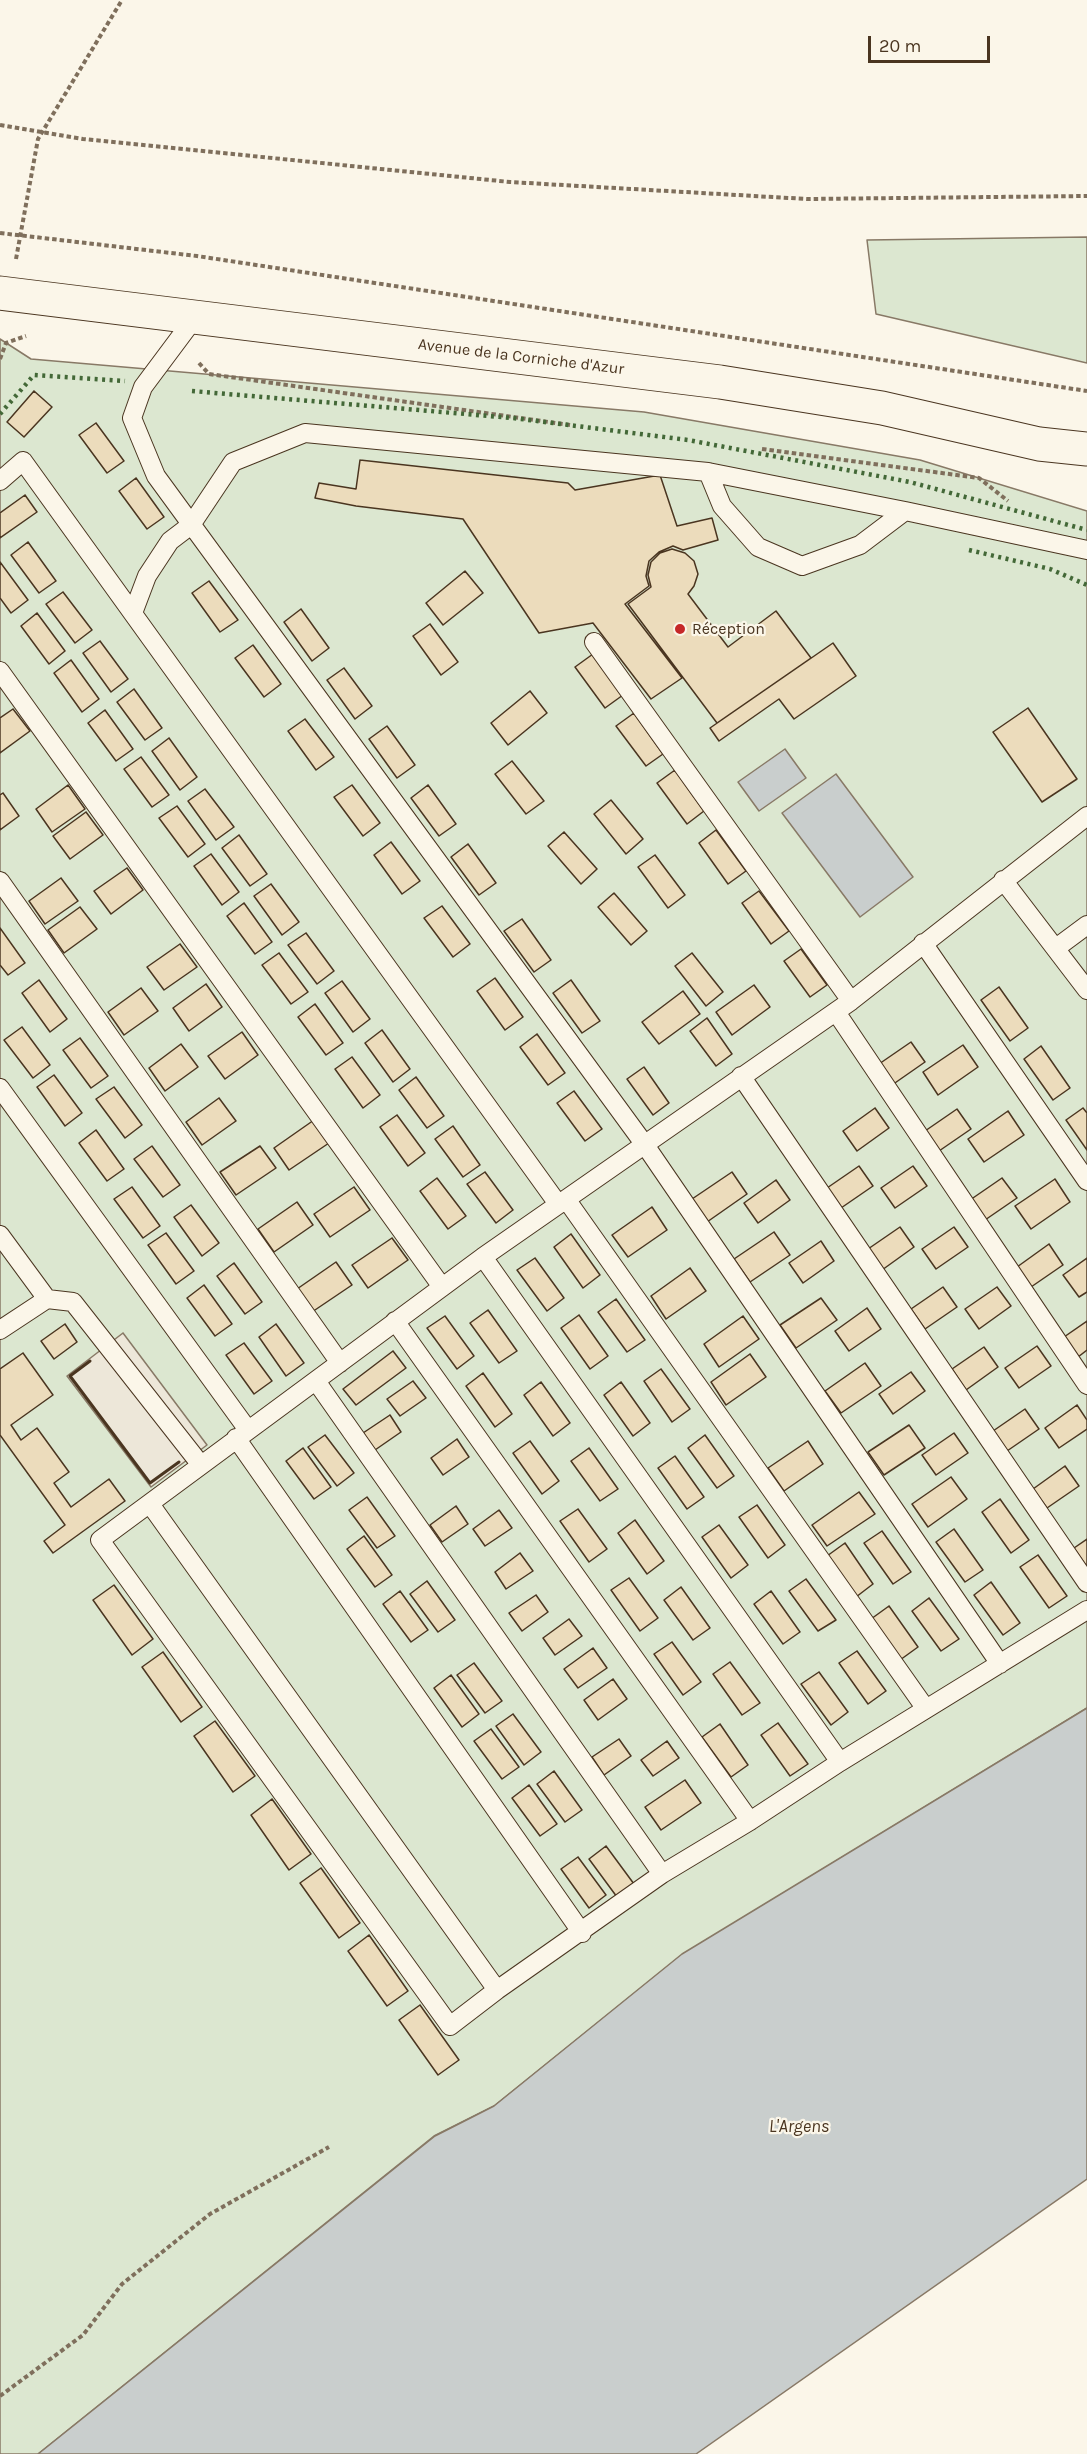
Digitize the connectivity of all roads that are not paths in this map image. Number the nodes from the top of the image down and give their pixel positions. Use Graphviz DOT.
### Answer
graph roads {
  1 [pos="4,293"];
  2 [pos="196,316"];
  3 [pos="1039,444"];
  4 [pos="1087,449"];
  5 [pos="708,472"];
  6 [pos="1087,474"];
  7 [pos="0,481"];
  8 [pos="905,511"];
  9 [pos="191,525"];
  10 [pos="1087,550"];
  11 [pos="133,613"];
  12 [pos="594,642"];
  13 [pos="0,671"];
  14 [pos="1087,816"];
  15 [pos="1003,879"];
  16 [pos="0,881"];
  17 [pos="1087,925"];
  18 [pos="923,943"];
  19 [pos="1056,948"];
  20 [pos="1087,990"];
  21 [pos="852,1001"];
  22 [pos="836,1012"];
  23 [pos="741,1076"];
  24 [pos="0,1088"];
  25 [pos="645,1145"];
  26 [pos="1087,1181"];
  27 [pos="562,1201"];
  28 [pos="0,1235"];
  29 [pos="483,1257"];
  30 [pos="442,1287"];
  31 [pos="47,1299"];
  32 [pos="395,1321"];
  33 [pos="0,1330"];
  34 [pos="340,1363"];
  35 [pos="316,1381"];
  36 [pos="1087,1385"];
  37 [pos="242,1434"];
  38 [pos="201,1465"];
  39 [pos="150,1504"];
  40 [pos="1087,1583"];
  41 [pos="1087,1610"];
  42 [pos="1000,1664"];
  43 [pos="926,1709"];
  44 [pos="840,1762"];
  45 [pos="750,1821"];
  46 [pos="662,1874"];
  47 [pos="582,1933"];
  48 [pos="497,1990"];
  1 -- 2 [label="main road, Avenue de la Corniche d'Azur"];
  2 -- 3 [label="main road, Avenue de la Corniche d'Azur"];
  2 -- 9 [label="lane"];
  3 -- 4 [label="main road, Avenue de la Corniche d'Azur"];
  3 -- 6 [label="main road, Avenue de la Corniche d'Azur"];
  5 -- 8 [label="lane"];
  5 -- 8 [label="lane"];
  5 -- 9 [label="lane"];
  7 -- 11 [label="lane"];
  8 -- 10 [label="lane"];
  9 -- 11 [label="lane"];
  9 -- 25 [label="lane"];
  11 -- 27 [label="lane"];
  12 -- 21 [label="lane"];
  13 -- 30 [label="lane"];
  14 -- 15 [label="lane"];
  15 -- 18 [label="lane"];
  15 -- 19 [label="lane"];
  16 -- 34 [label="lane"];
  17 -- 19 [label="lane"];
  18 -- 21 [label="lane"];
  18 -- 26 [label="lane"];
  19 -- 20 [label="lane"];
  21 -- 22 [label="lane"];
  22 -- 23 [label="lane"];
  22 -- 36 [label="lane"];
  23 -- 25 [label="lane"];
  23 -- 40 [label="lane"];
  24 -- 37 [label="lane"];
  25 -- 27 [label="lane"];
  25 -- 42 [label="lane"];
  27 -- 29 [label="lane"];
  27 -- 43 [label="lane"];
  28 -- 31 [label="lane"];
  29 -- 30 [label="lane"];
  29 -- 44 [label="lane"];
  30 -- 32 [label="lane"];
  31 -- 33 [label="lane"];
  31 -- 38 [label="lane"];
  32 -- 34 [label="lane"];
  32 -- 45 [label="lane"];
  34 -- 35 [label="lane"];
  35 -- 37 [label="lane"];
  35 -- 46 [label="lane"];
  37 -- 38 [label="lane"];
  37 -- 47 [label="lane"];
  38 -- 39 [label="lane"];
  39 -- 48 [label="lane"];
  39 -- 48 [label="lane"];
  41 -- 42 [label="lane"];
  42 -- 43 [label="lane"];
  43 -- 44 [label="lane"];
  44 -- 45 [label="lane"];
  45 -- 46 [label="lane"];
  46 -- 47 [label="lane"];
  47 -- 48 [label="lane"];
}
